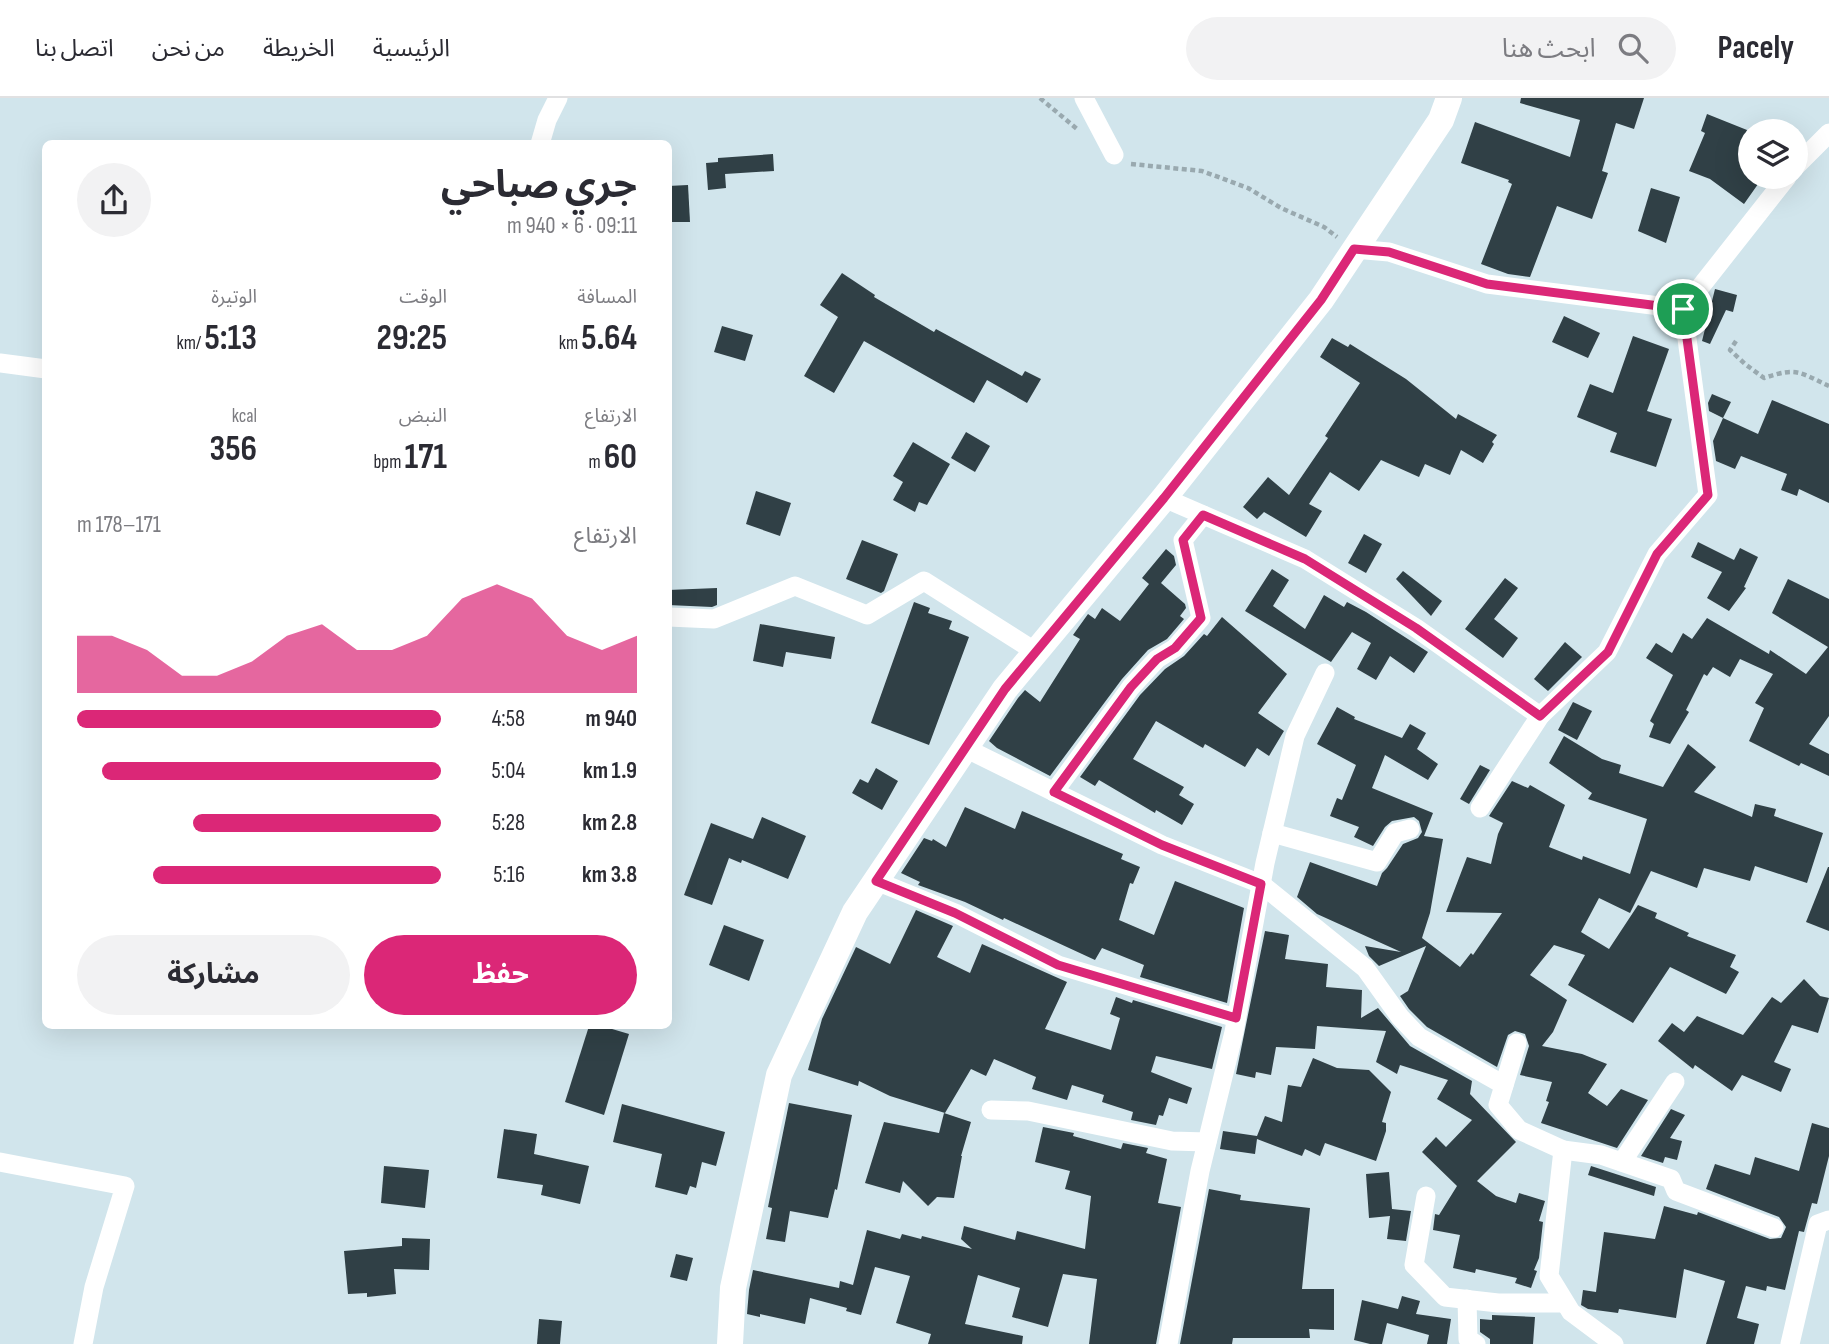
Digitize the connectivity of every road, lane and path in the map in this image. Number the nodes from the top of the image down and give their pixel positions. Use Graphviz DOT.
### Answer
graph roads {
  1 [pos="558,98"];
  2 [pos="1040,98"];
  3 [pos="1084,98"];
  4 [pos="1448,98"];
  5 [pos="1078,130"];
  6 [pos="1829,133"];
  7 [pos="541,140"];
  8 [pos="1808,154"];
  9 [pos="1114,155"];
  10 [pos="1778,189"];
  11 [pos="1354,249"];
  12 [pos="1683,309"];
  13 [pos="1736,341"];
  14 [pos="0,363"];
  15 [pos="42,368"];
  16 [pos="1829,386"];
  17 [pos="1164,498"];
  18 [pos="1203,515"];
  19 [pos="672,617"];
  20 [pos="1036,652"];
  21 [pos="1325,673"];
  22 [pos="1540,716"];
  23 [pos="965,748"];
  24 [pos="1054,792"];
  25 [pos="1480,808"];
  26 [pos="1410,829"];
  27 [pos="1272,833"];
  28 [pos="876,881"];
  29 [pos="1261,884"];
  30 [pos="1236,1018"];
  31 [pos="1517,1043"];
  32 [pos="1675,1082"];
  33 [pos="1504,1085"];
  34 [pos="991,1110"];
  35 [pos="1207,1142"];
  36 [pos="1563,1150"];
  37 [pos="0,1162"];
  38 [pos="1622,1162"];
  39 [pos="1426,1196"];
  40 [pos="1829,1220"];
  41 [pos="1774,1228"];
  42 [pos="1467,1299"];
  43 [pos="1565,1303"];
  44 [pos="83,1344"];
  45 [pos="730,1344"];
  46 [pos="1168,1344"];
  47 [pos="1476,1344"];
  48 [pos="1614,1344"];
  49 [pos="1790,1344"];
  1 -- 7 [label="street"];
  2 -- 5 [label="path"];
  3 -- 9 [label="street"];
  4 -- 11 [label="street"];
  6 -- 8 [label="street"];
  9 -- 11 [label="path"];
  10 -- 12 [label="street"];
  11 -- 12 [label="street"];
  11 -- 17 [label="street"];
  12 -- 22 [label="street"];
  13 -- 16 [label="path"];
  14 -- 15 [label="street"];
  17 -- 18 [label="street"];
  17 -- 20 [label="street"];
  18 -- 22 [label="street"];
  18 -- 24 [label="street"];
  19 -- 20 [label="street"];
  20 -- 23 [label="street"];
  21 -- 27 [label="street"];
  22 -- 25 [label="street"];
  23 -- 24 [label="street"];
  23 -- 28 [label="street"];
  24 -- 29 [label="street"];
  26 -- 27 [label="street"];
  27 -- 29 [label="street"];
  28 -- 30 [label="street"];
  28 -- 45 [label="street"];
  29 -- 30 [label="street"];
  29 -- 33 [label="street"];
  30 -- 35 [label="street"];
  31 -- 33 [label="street"];
  32 -- 38 [label="street"];
  33 -- 36 [label="street"];
  34 -- 35 [label="street"];
  35 -- 46 [label="street"];
  36 -- 38 [label="street"];
  36 -- 43 [label="street"];
  37 -- 44 [label="street"];
  38 -- 41 [label="street"];
  39 -- 42 [label="street"];
  40 -- 49 [label="street"];
  42 -- 43 [label="street"];
  42 -- 47 [label="street"];
  43 -- 48 [label="street"];
}
